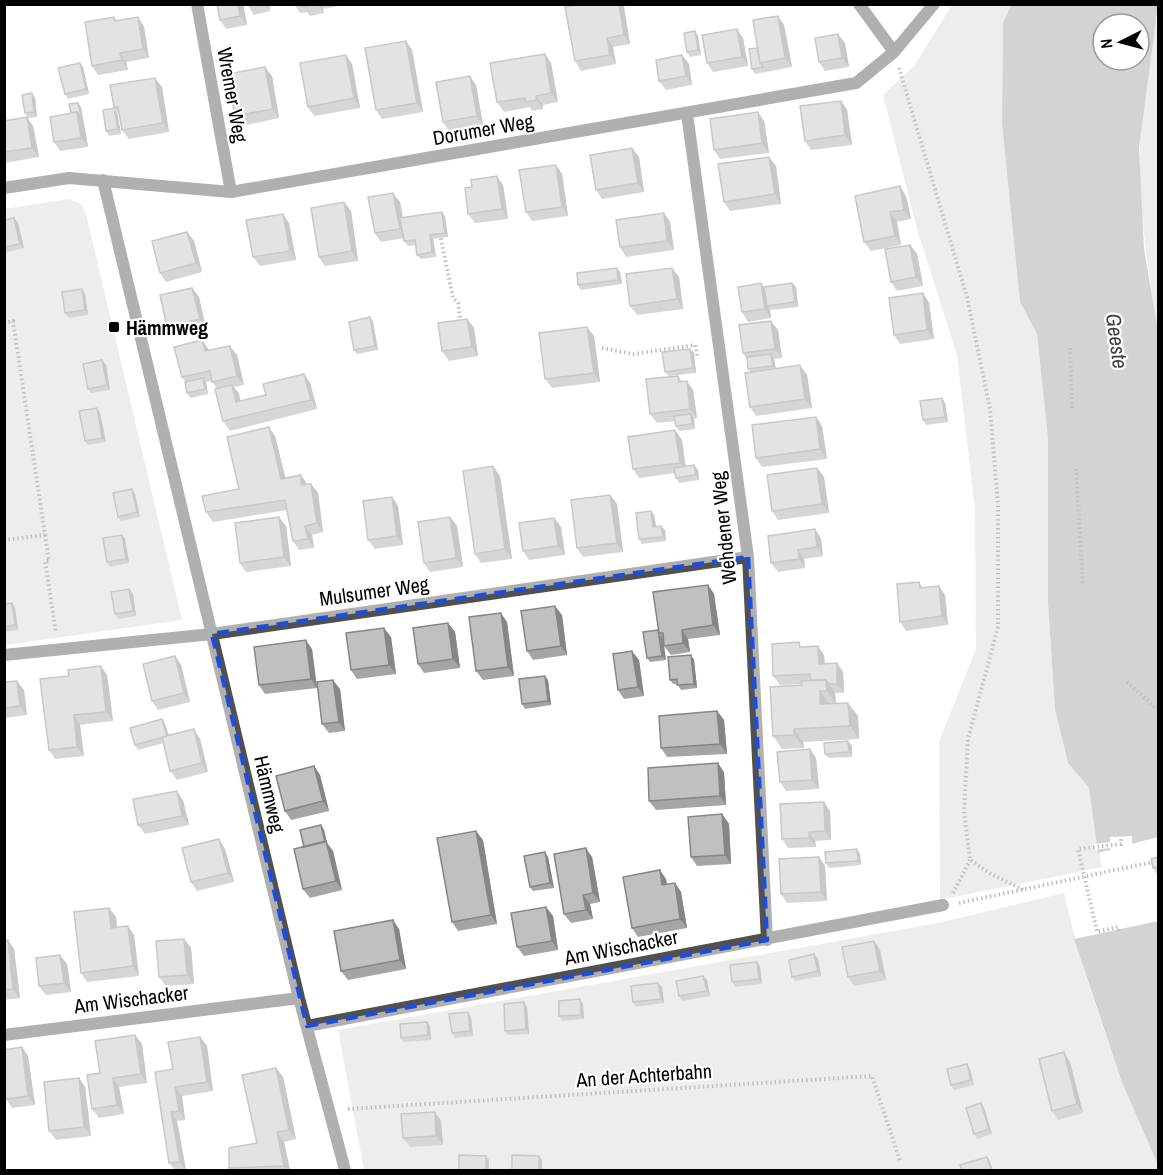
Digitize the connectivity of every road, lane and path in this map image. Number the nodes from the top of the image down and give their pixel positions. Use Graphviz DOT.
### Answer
graph roads {
  1 [pos="197,4"];
  2 [pos="859,4"];
  3 [pos="934,4"];
  4 [pos="894,52"];
  5 [pos="687,114"];
  6 [pos="104,180"];
  7 [pos="4,188"];
  8 [pos="231,192"];
  9 [pos="438,224"];
  10 [pos="4,323"];
  11 [pos="462,326"];
  12 [pos="602,348"];
  13 [pos="1070,348"];
  14 [pos="698,358"];
  15 [pos="1072,410"];
  16 [pos="1076,469"];
  17 [pos="45,535"];
  18 [pos="4,540"];
  19 [pos="748,557"];
  20 [pos="1083,586"];
  21 [pos="212,634"];
  22 [pos="59,648"];
  23 [pos="4,655"];
  24 [pos="1127,682"];
  25 [pos="1158,710"];
  26 [pos="1120,836"];
  27 [pos="970,860"];
  28 [pos="1158,861"];
  29 [pos="1084,878"];
  30 [pos="1026,891"];
  31 [pos="944,905"];
  32 [pos="1119,931"];
  33 [pos="767,940"];
  34 [pos="299,998"];
  35 [pos="307,1026"];
  36 [pos="4,1035"];
  37 [pos="329,1110"];
  38 [pos="900,1161"];
  39 [pos="345,1170"];
  1 -- 8 [label="street, Wremer Weg"];
  2 -- 4 [label="street"];
  3 -- 4 [label="street, Dorumer Weg"];
  4 -- 5 [label="street, Dorumer Weg"];
  4 -- 27 [label="path"];
  5 -- 8 [label="street, Dorumer Weg"];
  5 -- 19 [label="street, Wehdener Weg"];
  6 -- 7 [label="street, Dorumer Weg"];
  6 -- 8 [label="street, Dorumer Weg"];
  6 -- 21 [label="street, Hämmweg"];
  9 -- 11 [label="path"];
  10 -- 17 [label="path"];
  12 -- 14 [label="path"];
  13 -- 15 [label="path"];
  16 -- 20 [label="path"];
  17 -- 18 [label="path"];
  17 -- 22 [label="path"];
  19 -- 21 [label="street, Mulsumer Weg"];
  19 -- 33 [label="street, Wehdener Weg"];
  21 -- 22 [label="street, Mulsumer Weg"];
  21 -- 34 [label="street, Hämmweg"];
  22 -- 23 [label="street, Mulsumer Weg"];
  24 -- 25 [label="path"];
  26 -- 29 [label="path"];
  27 -- 30 [label="path"];
  27 -- 31 [label="path"];
  28 -- 29 [label="path"];
  29 -- 30 [label="path"];
  29 -- 32 [label="path"];
  30 -- 31 [label="path"];
  31 -- 33 [label="street, Am Wischacker"];
  33 -- 35 [label="street, Am Wischacker"];
  34 -- 35 [label="street, Hämmweg"];
  34 -- 36 [label="street, Am Wischacker"];
  35 -- 37 [label="street, Hämmweg"];
  37 -- 38 [label="path, An der Achterbahn"];
  37 -- 39 [label="street, Hämmweg"];
}
